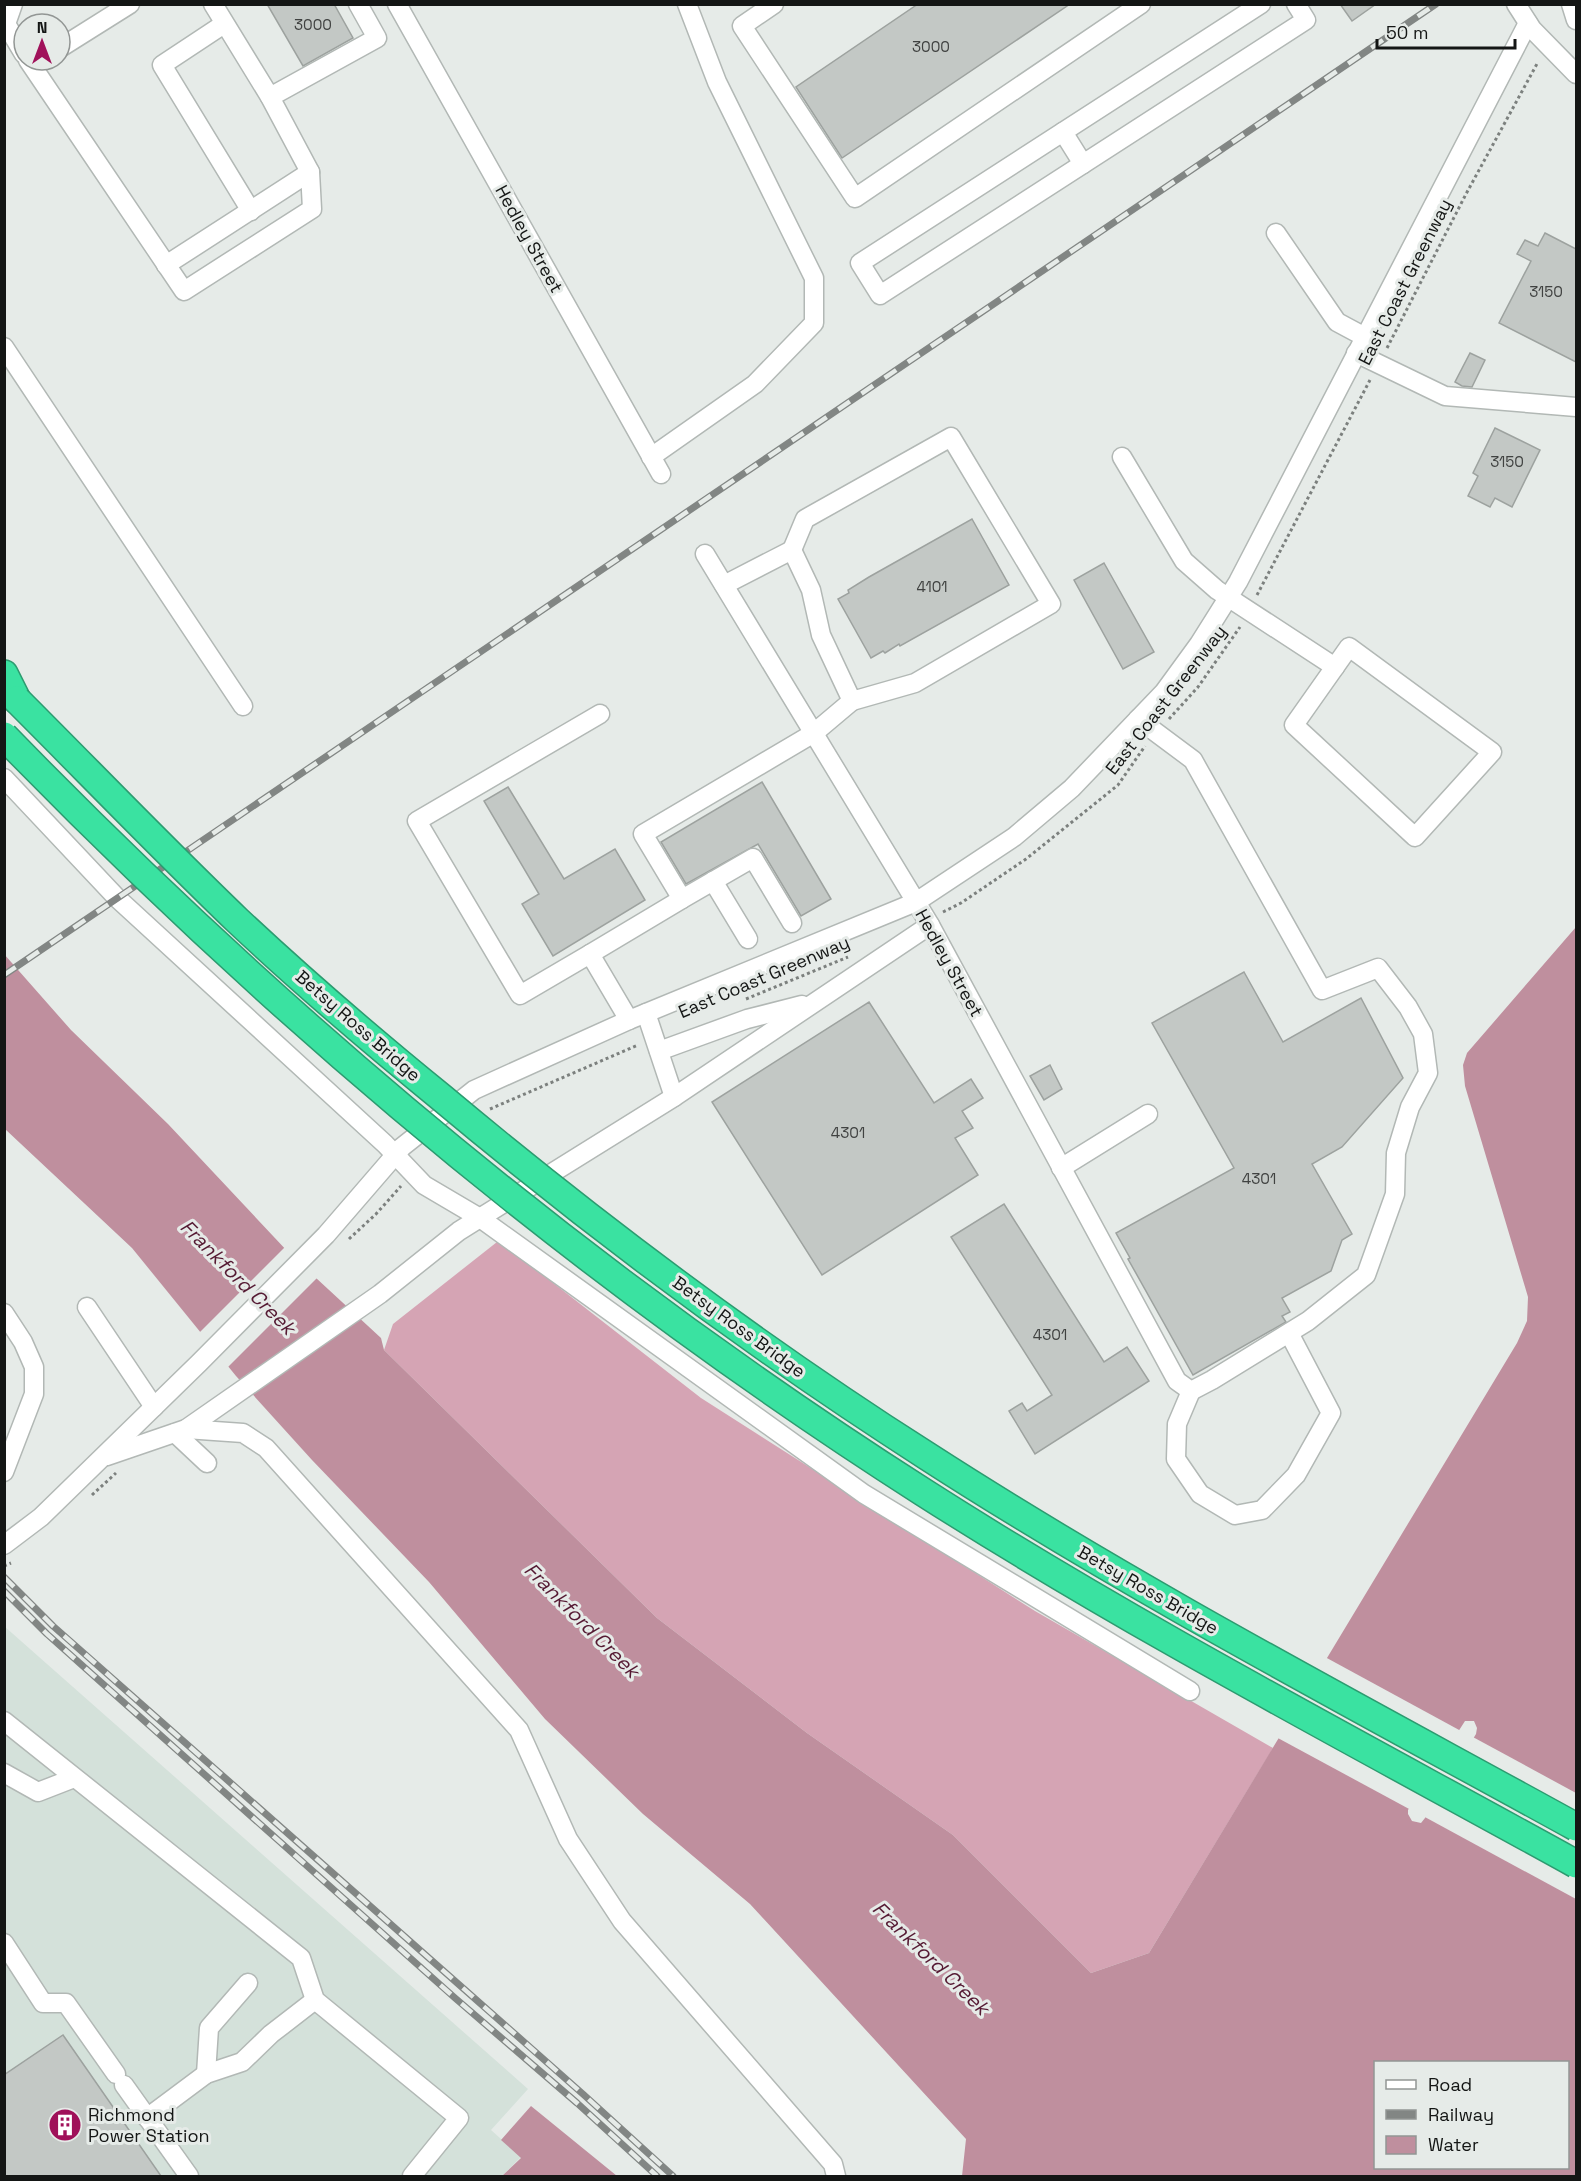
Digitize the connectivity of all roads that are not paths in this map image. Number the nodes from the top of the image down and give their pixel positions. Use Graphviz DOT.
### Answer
graph roads {
  1 [pos="13,4"];
  2 [pos="130,4"];
  3 [pos="213,4"];
  4 [pos="358,4"];
  5 [pos="397,4"];
  6 [pos="687,4"];
  7 [pos="774,4"];
  8 [pos="1141,4"];
  9 [pos="1261,4"];
  10 [pos="1296,4"];
  11 [pos="1516,4"];
  12 [pos="1571,4"];
  13 [pos="1576,20"];
  14 [pos="1528,23"];
  15 [pos="224,24"];
  16 [pos="12,33"];
  17 [pos="72,40"];
  18 [pos="1570,68"];
  19 [pos="39,72"];
  20 [pos="270,97"];
  21 [pos="1063,132"];
  22 [pos="1083,164"];
  23 [pos="310,171"];
  24 [pos="251,211"];
  25 [pos="1276,233"];
  26 [pos="166,265"];
  27 [pos="1365,337"];
  28 [pos="4,347"];
  29 [pos="1356,353"];
  30 [pos="1576,407"];
  31 [pos="651,457"];
  32 [pos="1122,458"];
  33 [pos="661,474"];
  34 [pos="792,550"];
  35 [pos="705,554"];
  36 [pos="724,585"];
  37 [pos="1228,597"];
  38 [pos="1335,667"];
  39 [pos="4,674"];
  40 [pos="10,693"];
  41 [pos="852,701"];
  42 [pos="243,706"];
  43 [pos="600,714"];
  44 [pos="1138,719"];
  45 [pos="814,733"];
  46 [pos="4,736"];
  47 [pos="4,778"];
  48 [pos="713,881"];
  49 [pos="682,899"];
  50 [pos="916,902"];
  51 [pos="792,923"];
  52 [pos="928,923"];
  53 [pos="748,939"];
  54 [pos="590,954"];
  55 [pos="817,1001"];
  56 [pos="646,1013"];
  57 [pos="629,1020"];
  58 [pos="656,1044"];
  59 [pos="674,1097"];
  60 [pos="1148,1114"];
  61 [pos="395,1155"];
  62 [pos="1062,1168"];
  63 [pos="480,1218"];
  64 [pos="87,1308"];
  65 [pos="4,1313"];
  66 [pos="1289,1332"];
  67 [pos="1184,1386"];
  68 [pos="154,1407"];
  69 [pos="181,1431"];
  70 [pos="101,1458"];
  71 [pos="207,1463"];
  72 [pos="4,1472"];
  73 [pos="6,1540"];
  74 [pos="1190,1690"];
  75 [pos="4,1721"];
  76 [pos="4,1773"];
  77 [pos="74,1778"];
  78 [pos="1576,1827"];
  79 [pos="1576,1864"];
  80 [pos="4,1943"];
  81 [pos="248,1983"];
  82 [pos="315,2000"];
  83 [pos="206,2074"];
  84 [pos="147,2118"];
  85 [pos="189,2176"];
  86 [pos="412,2176"];
  87 [pos="836,2176"];
  1 -- 16 [label="street"];
  2 -- 17 [label="street"];
  3 -- 15 [label="street"];
  4 -- 20 [label="street"];
  5 -- 31 [label="street, Hedley Street"];
  6 -- 31 [label="street"];
  7 -- 8 [label="street"];
  9 -- 21 [label="street"];
  10 -- 22 [label="street"];
  11 -- 14 [label="street"];
  12 -- 13 [label="street"];
  14 -- 18 [label="street"];
  14 -- 27 [label="street"];
  15 -- 20 [label="street"];
  15 -- 24 [label="street"];
  19 -- 26 [label="street"];
  20 -- 23 [label="street"];
  21 -- 22 [label="street"];
  21 -- 22 [label="street"];
  23 -- 24 [label="street"];
  23 -- 26 [label="street"];
  24 -- 26 [label="street"];
  25 -- 27 [label="street"];
  27 -- 29 [label="street"];
  28 -- 42 [label="street"];
  29 -- 30 [label="street"];
  29 -- 37 [label="street"];
  31 -- 33 [label="street, Hedley Street"];
  32 -- 37 [label="street"];
  34 -- 36 [label="street"];
  34 -- 41 [label="street"];
  34 -- 41 [label="street"];
  35 -- 36 [label="street, Hedley Street"];
  36 -- 45 [label="street, Hedley Street"];
  37 -- 38 [label="street"];
  37 -- 44 [label="street"];
  38 -- 38 [label="street"];
  39 -- 40 [label="highway"];
  40 -- 78 [label="highway, Betsy Ross Bridge, bridge"];
  41 -- 45 [label="street"];
  43 -- 54 [label="street"];
  44 -- 50 [label="street"];
  44 -- 66 [label="street"];
  45 -- 49 [label="street"];
  45 -- 50 [label="street, Hedley Street"];
  46 -- 79 [label="highway, Betsy Ross Bridge, bridge"];
  47 -- 61 [label="street"];
  48 -- 49 [label="street"];
  48 -- 51 [label="street"];
  48 -- 53 [label="street"];
  49 -- 54 [label="street"];
  50 -- 52 [label="street, Hedley Street"];
  50 -- 56 [label="street"];
  52 -- 55 [label="street"];
  52 -- 62 [label="street, Hedley Street"];
  54 -- 57 [label="street"];
  55 -- 58 [label="street"];
  55 -- 59 [label="street"];
  56 -- 57 [label="street"];
  56 -- 58 [label="street"];
  57 -- 61 [label="street"];
  58 -- 59 [label="street"];
  59 -- 63 [label="street"];
  60 -- 62 [label="street"];
  61 -- 63 [label="street"];
  61 -- 68 [label="street"];
  62 -- 67 [label="street, Hedley Street"];
  63 -- 69 [label="street"];
  63 -- 74 [label="street"];
  64 -- 68 [label="street"];
  65 -- 72 [label="street"];
  66 -- 67 [label="street"];
  66 -- 67 [label="street"];
  68 -- 70 [label="street"];
  69 -- 70 [label="street"];
  69 -- 71 [label="street"];
  69 -- 87 [label="street"];
  70 -- 73 [label="street"];
  75 -- 77 [label="street"];
  76 -- 77 [label="street"];
  77 -- 82 [label="street"];
  80 -- 84 [label="street"];
  81 -- 83 [label="street"];
  82 -- 83 [label="street"];
  82 -- 86 [label="street"];
  83 -- 84 [label="street"];
  84 -- 85 [label="street"];
}
